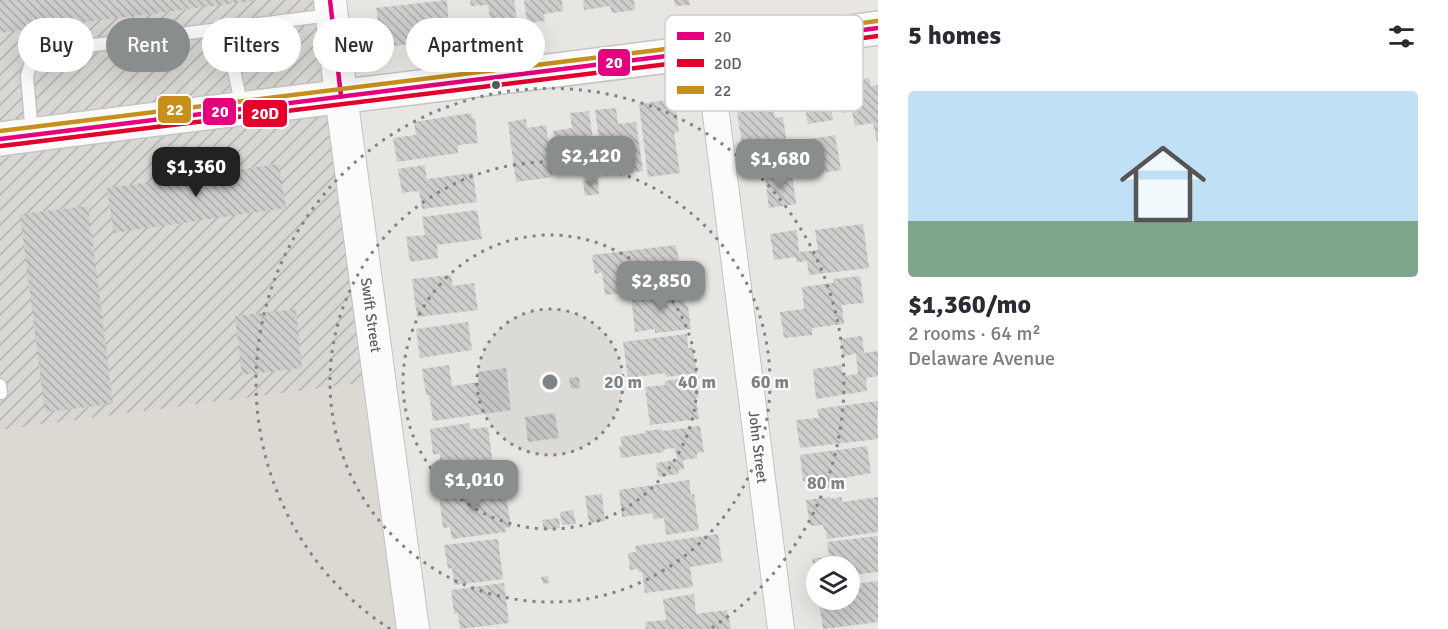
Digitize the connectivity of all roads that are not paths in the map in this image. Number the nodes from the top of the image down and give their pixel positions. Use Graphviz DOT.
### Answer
graph roads {
  1 [pos="331,7"];
  2 [pos="277,18"];
  3 [pos="878,28"];
  4 [pos="863,30"];
  5 [pos="202,32"];
  6 [pos="665,56"];
  7 [pos="234,72"];
  8 [pos="341,96"];
  9 [pos="242,108"];
  10 [pos="716,111"];
  11 [pos="32,135"];
  12 [pos="0,139"];
  13 [pos="413,629"];
  14 [pos="781,629"];
  1 -- 2 [label="lane"];
  1 -- 8 [label="street, Swift Street"];
  3 -- 4 [label="main road"];
  5 -- 11 [label="lane"];
  6 -- 8 [label="main road"];
  7 -- 9 [label="lane"];
  8 -- 9 [label="main road"];
  8 -- 13 [label="street, Swift Street"];
  9 -- 11 [label="main road"];
  10 -- 14 [label="street, John Street"];
  11 -- 12 [label="main road"];
}
